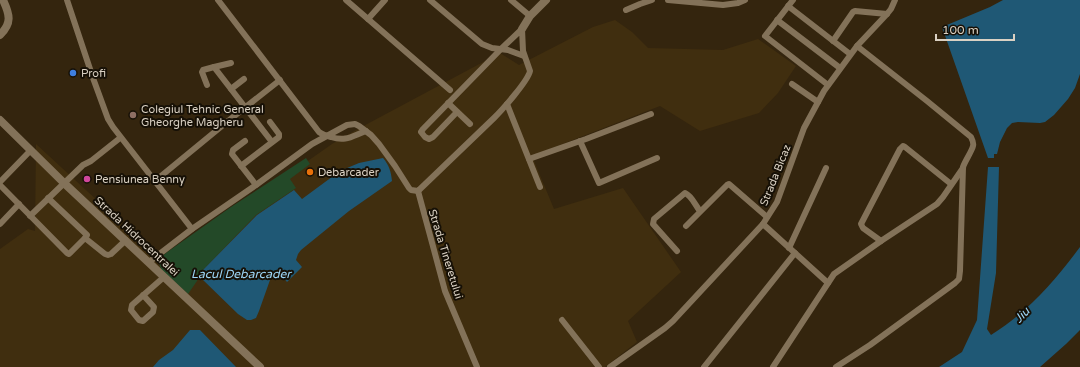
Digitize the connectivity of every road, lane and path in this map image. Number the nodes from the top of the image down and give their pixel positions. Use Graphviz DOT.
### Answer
graph roads {
  1 [pos="3,0"];
  2 [pos="67,0"];
  3 [pos="218,0"];
  4 [pos="346,0"];
  5 [pos="385,0"];
  6 [pos="430,0"];
  7 [pos="511,0"];
  8 [pos="546,0"];
  9 [pos="652,0"];
  10 [pos="668,0"];
  11 [pos="745,0"];
  12 [pos="793,0"];
  13 [pos="895,0"];
  14 [pos="713,2"];
  15 [pos="788,6"];
  16 [pos="626,10"];
  17 [pos="887,14"];
  18 [pos="530,16"];
  19 [pos="368,19"];
  20 [pos="777,20"];
  21 [pos="522,28"];
  22 [pos="0,35"];
  23 [pos="833,41"];
  24 [pos="857,46"];
  25 [pos="501,49"];
  26 [pos="850,54"];
  27 [pos="524,56"];
  28 [pos="231,63"];
  29 [pos="214,67"];
  30 [pos="840,68"];
  31 [pos="244,79"];
  32 [pos="280,80"];
  33 [pos="792,84"];
  34 [pos="207,85"];
  35 [pos="828,85"];
  36 [pos="231,89"];
  37 [pos="450,90"];
  38 [pos="818,102"];
  39 [pos="448,104"];
  40 [pos="507,104"];
  41 [pos="245,107"];
  42 [pos="457,112"];
  43 [pos="651,114"];
  44 [pos="0,120"];
  45 [pos="270,122"];
  46 [pos="470,124"];
  47 [pos="366,131"];
  48 [pos="327,136"];
  49 [pos="120,138"];
  50 [pos="245,141"];
  51 [pos="580,141"];
  52 [pos="272,142"];
  53 [pos="31,150"];
  54 [pos="657,158"];
  55 [pos="529,159"];
  56 [pos="241,166"];
  57 [pos="963,167"];
  58 [pos="826,168"];
  59 [pos="155,181"];
  60 [pos="64,182"];
  61 [pos="0,184"];
  62 [pos="951,184"];
  63 [pos="256,185"];
  64 [pos="540,187"];
  65 [pos="418,191"];
  66 [pos="48,198"];
  67 [pos="19,204"];
  68 [pos="700,211"];
  69 [pos="30,216"];
  70 [pos="767,217"];
  71 [pos="0,224"];
  72 [pos="763,224"];
  73 [pos="686,226"];
  74 [pos="192,229"];
  75 [pos="85,238"];
  76 [pos="126,240"];
  77 [pos="881,241"];
  78 [pos="789,248"];
  79 [pos="677,251"];
  80 [pos="795,254"];
  81 [pos="149,262"];
  82 [pos="164,277"];
  83 [pos="828,283"];
  84 [pos="143,295"];
  85 [pos="562,320"];
  86 [pos="260,367"];
  87 [pos="477,367"];
  88 [pos="599,367"];
  89 [pos="610,367"];
  90 [pos="704,367"];
  91 [pos="773,367"];
  92 [pos="836,367"];
  1 -- 22 [label="street"];
  2 -- 49 [label="street"];
  3 -- 32 [label="street"];
  4 -- 19 [label="street"];
  5 -- 19 [label="street"];
  6 -- 25 [label="street"];
  7 -- 18 [label="street"];
  8 -- 18 [label="street"];
  9 -- 16 [label="street"];
  10 -- 14 [label="street"];
  11 -- 14 [label="street"];
  12 -- 15 [label="street"];
  13 -- 17 [label="street, Strada Bicaz"];
  15 -- 20 [label="street"];
  15 -- 23 [label="street"];
  17 -- 23 [label="street"];
  17 -- 24 [label="street, Strada Bicaz"];
  18 -- 21 [label="street"];
  19 -- 37 [label="street"];
  20 -- 30 [label="street"];
  20 -- 35 [label="street"];
  21 -- 25 [label="street"];
  21 -- 27 [label="street"];
  23 -- 26 [label="street"];
  24 -- 26 [label="street, Strada Bicaz"];
  24 -- 57 [label="street"];
  25 -- 27 [label="street"];
  25 -- 39 [label="street"];
  26 -- 30 [label="street, Strada Bicaz"];
  27 -- 40 [label="street"];
  28 -- 29 [label="street"];
  29 -- 34 [label="street"];
  29 -- 36 [label="street"];
  30 -- 35 [label="street, Strada Bicaz"];
  31 -- 36 [label="street"];
  32 -- 41 [label="street"];
  32 -- 48 [label="street"];
  33 -- 38 [label="street"];
  35 -- 38 [label="street, Strada Bicaz"];
  36 -- 41 [label="street"];
  38 -- 70 [label="street, Strada Bicaz"];
  39 -- 42 [label="street"];
  39 -- 42 [label="street"];
  40 -- 55 [label="street"];
  40 -- 65 [label="street"];
  41 -- 52 [label="street"];
  41 -- 59 [label="street"];
  42 -- 46 [label="street"];
  43 -- 51 [label="street"];
  44 -- 53 [label="street, Strada Hidrocentralei"];
  45 -- 52 [label="street"];
  47 -- 48 [label="street"];
  47 -- 48 [label="street"];
  47 -- 65 [label="street"];
  48 -- 63 [label="street"];
  49 -- 59 [label="street"];
  49 -- 60 [label="street"];
  50 -- 56 [label="street"];
  51 -- 54 [label="street"];
  51 -- 55 [label="street"];
  52 -- 56 [label="street"];
  53 -- 60 [label="street, Strada Hidrocentralei"];
  53 -- 61 [label="street"];
  55 -- 64 [label="street"];
  56 -- 63 [label="street"];
  57 -- 62 [label="street"];
  57 -- 92 [label="street"];
  58 -- 78 [label="street"];
  59 -- 74 [label="street"];
  60 -- 66 [label="street"];
  60 -- 76 [label="street, Strada Hidrocentralei"];
  61 -- 67 [label="street"];
  62 -- 77 [label="street"];
  62 -- 77 [label="street"];
  63 -- 74 [label="street"];
  65 -- 87 [label="street, Strada Tineretului"];
  66 -- 69 [label="street"];
  66 -- 75 [label="street"];
  67 -- 69 [label="street"];
  67 -- 71 [label="street"];
  68 -- 70 [label="street"];
  68 -- 73 [label="street"];
  68 -- 79 [label="street"];
  69 -- 75 [label="street"];
  70 -- 72 [label="street, Strada Bicaz"];
  72 -- 78 [label="street"];
  72 -- 89 [label="street, Strada Bicaz"];
  74 -- 81 [label="street"];
  75 -- 76 [label="street"];
  76 -- 81 [label="street, Strada Hidrocentralei"];
  77 -- 83 [label="street"];
  78 -- 80 [label="street"];
  80 -- 83 [label="street"];
  80 -- 90 [label="street"];
  81 -- 82 [label="street, Strada Hidrocentralei"];
  82 -- 84 [label="street"];
  82 -- 86 [label="street, Strada Hidrocentralei"];
  83 -- 91 [label="street"];
  85 -- 88 [label="street"];
}
